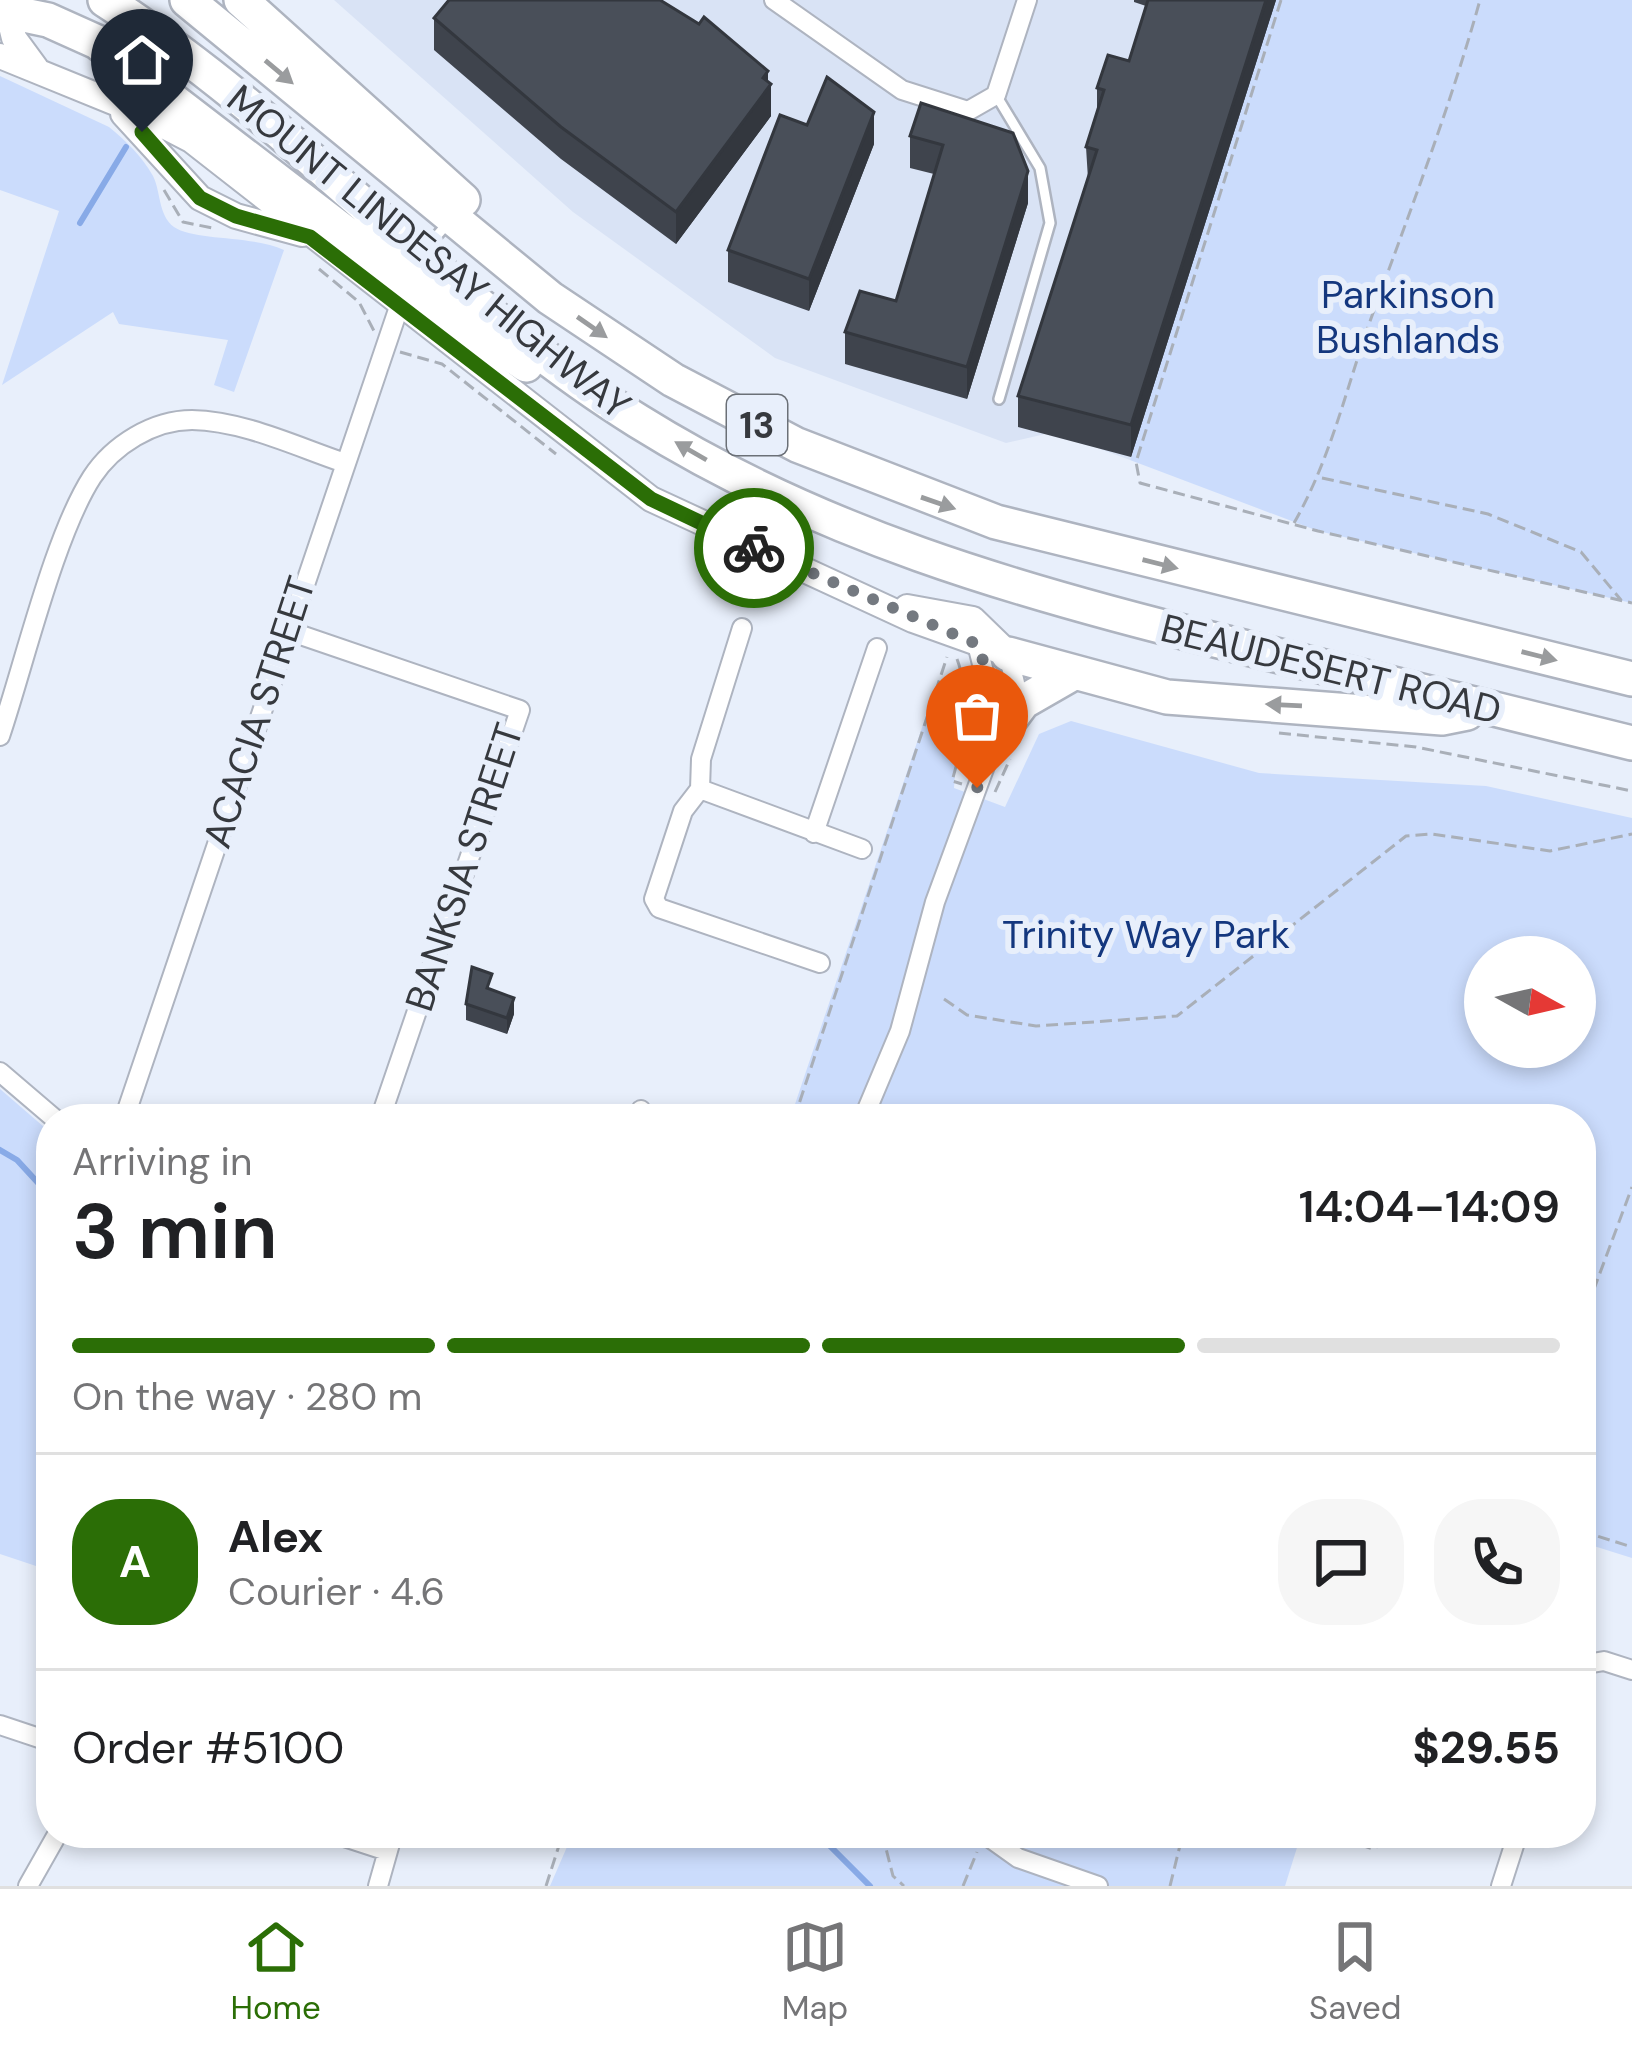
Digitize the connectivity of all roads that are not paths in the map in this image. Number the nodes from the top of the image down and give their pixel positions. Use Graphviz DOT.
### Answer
graph roads {
  1 [pos="105,0"];
  2 [pos="187,0"];
  3 [pos="241,0"];
  4 [pos="774,0"];
  5 [pos="1027,0"];
  6 [pos="4,7"];
  7 [pos="0,56"];
  8 [pos="36,68"];
  9 [pos="996,95"];
  10 [pos="117,107"];
  11 [pos="225,166"];
  12 [pos="218,209"];
  13 [pos="451,218"];
  14 [pos="310,237"];
  15 [pos="421,254"];
  16 [pos="497,258"];
  17 [pos="399,307"];
  18 [pos="999,399"];
  19 [pos="634,419"];
  20 [pos="342,462"];
  21 [pos="1046,536"];
  22 [pos="1031,593"];
  23 [pos="742,628"];
  24 [pos="286,630"];
  25 [pos="877,648"];
  26 [pos="992,649"];
  27 [pos="1070,675"];
  28 [pos="1632,679"];
  29 [pos="1493,709"];
  30 [pos="1012,734"];
  31 [pos="0,736"];
  32 [pos="1632,742"];
  33 [pos="988,758"];
  34 [pos="700,789"];
  35 [pos="814,833"];
  36 [pos="862,849"];
  37 [pos="820,962"];
  38 [pos="0,1072"];
  39 [pos="37,1104"];
  40 [pos="129,1104"];
  41 [pos="385,1104"];
  42 [pos="869,1104"];
  43 [pos="1596,1662"];
  44 [pos="1632,1670"];
  45 [pos="0,1725"];
  46 [pos="36,1737"];
  47 [pos="50,1848"];
  48 [pos="387,1848"];
  49 [pos="1004,1848"];
  50 [pos="1513,1848"];
  51 [pos="28,1886"];
  52 [pos="377,1886"];
  53 [pos="1098,1886"];
  54 [pos="1501,1886"];
  1 -- 15 [label="highway, MOUNT LINDESAY HIGHWAY / 13"];
  2 -- 13 [label="highway, MOUNT LINDESAY HIGHWAY / 13, one-way"];
  3 -- 16 [label="highway"];
  4 -- 9 [label="street"];
  5 -- 9 [label="street"];
  6 -- 8 [label="street"];
  6 -- 19 [label="highway"];
  7 -- 8 [label="street, MOUNT LINDESAY HIGHWAY"];
  8 -- 10 [label="street, MOUNT LINDESAY HIGHWAY"];
  9 -- 18 [label="lane"];
  10 -- 11 [label="street, MOUNT LINDESAY HIGHWAY"];
  10 -- 12 [label="street, MOUNT LINDESAY HIGHWAY"];
  11 -- 12 [label="street"];
  11 -- 14 [label="street, MOUNT LINDESAY HIGHWAY"];
  12 -- 14 [label="street, MOUNT LINDESAY HIGHWAY"];
  13 -- 15 [label="lane"];
  13 -- 16 [label="highway, MOUNT LINDESAY HIGHWAY / 13"];
  14 -- 17 [label="street, MOUNT LINDESAY HIGHWAY"];
  15 -- 19 [label="highway, MOUNT LINDESAY HIGHWAY / 13"];
  16 -- 21 [label="highway, MOUNT LINDESAY HIGHWAY / 13, one-way"];
  17 -- 20 [label="street, ACACIA STREET"];
  17 -- 26 [label="street, MOUNT LINDESAY HIGHWAY"];
  22 -- 19 [label="highway, MOUNT LINDESAY HIGHWAY / 13, one-way"];
  20 -- 24 [label="street, ACACIA STREET"];
  20 -- 31 [label="street"];
  21 -- 28 [label="highway, BEAUDESERT ROAD / 13, one-way"];
  22 -- 29 [label="highway, BEAUDESERT ROAD / 13"];
  23 -- 34 [label="street"];
  24 -- 40 [label="street, ACACIA STREET"];
  24 -- 41 [label="street, BANKSIA STREET"];
  25 -- 35 [label="street"];
  26 -- 27 [label="highway"];
  26 -- 30 [label="street"];
  26 -- 33 [label="street"];
  29 -- 27 [label="highway, one-way"];
  27 -- 30 [label="highway"];
  29 -- 32 [label="highway, BEAUDESERT ROAD / 13"];
  30 -- 33 [label="street"];
  33 -- 42 [label="street"];
  34 -- 35 [label="street"];
  34 -- 37 [label="street"];
  35 -- 36 [label="street"];
  38 -- 39 [label="street"];
  43 -- 44 [label="street"];
  45 -- 46 [label="street"];
  47 -- 51 [label="street"];
  48 -- 52 [label="street"];
  49 -- 53 [label="street"];
  50 -- 54 [label="street"];
}
